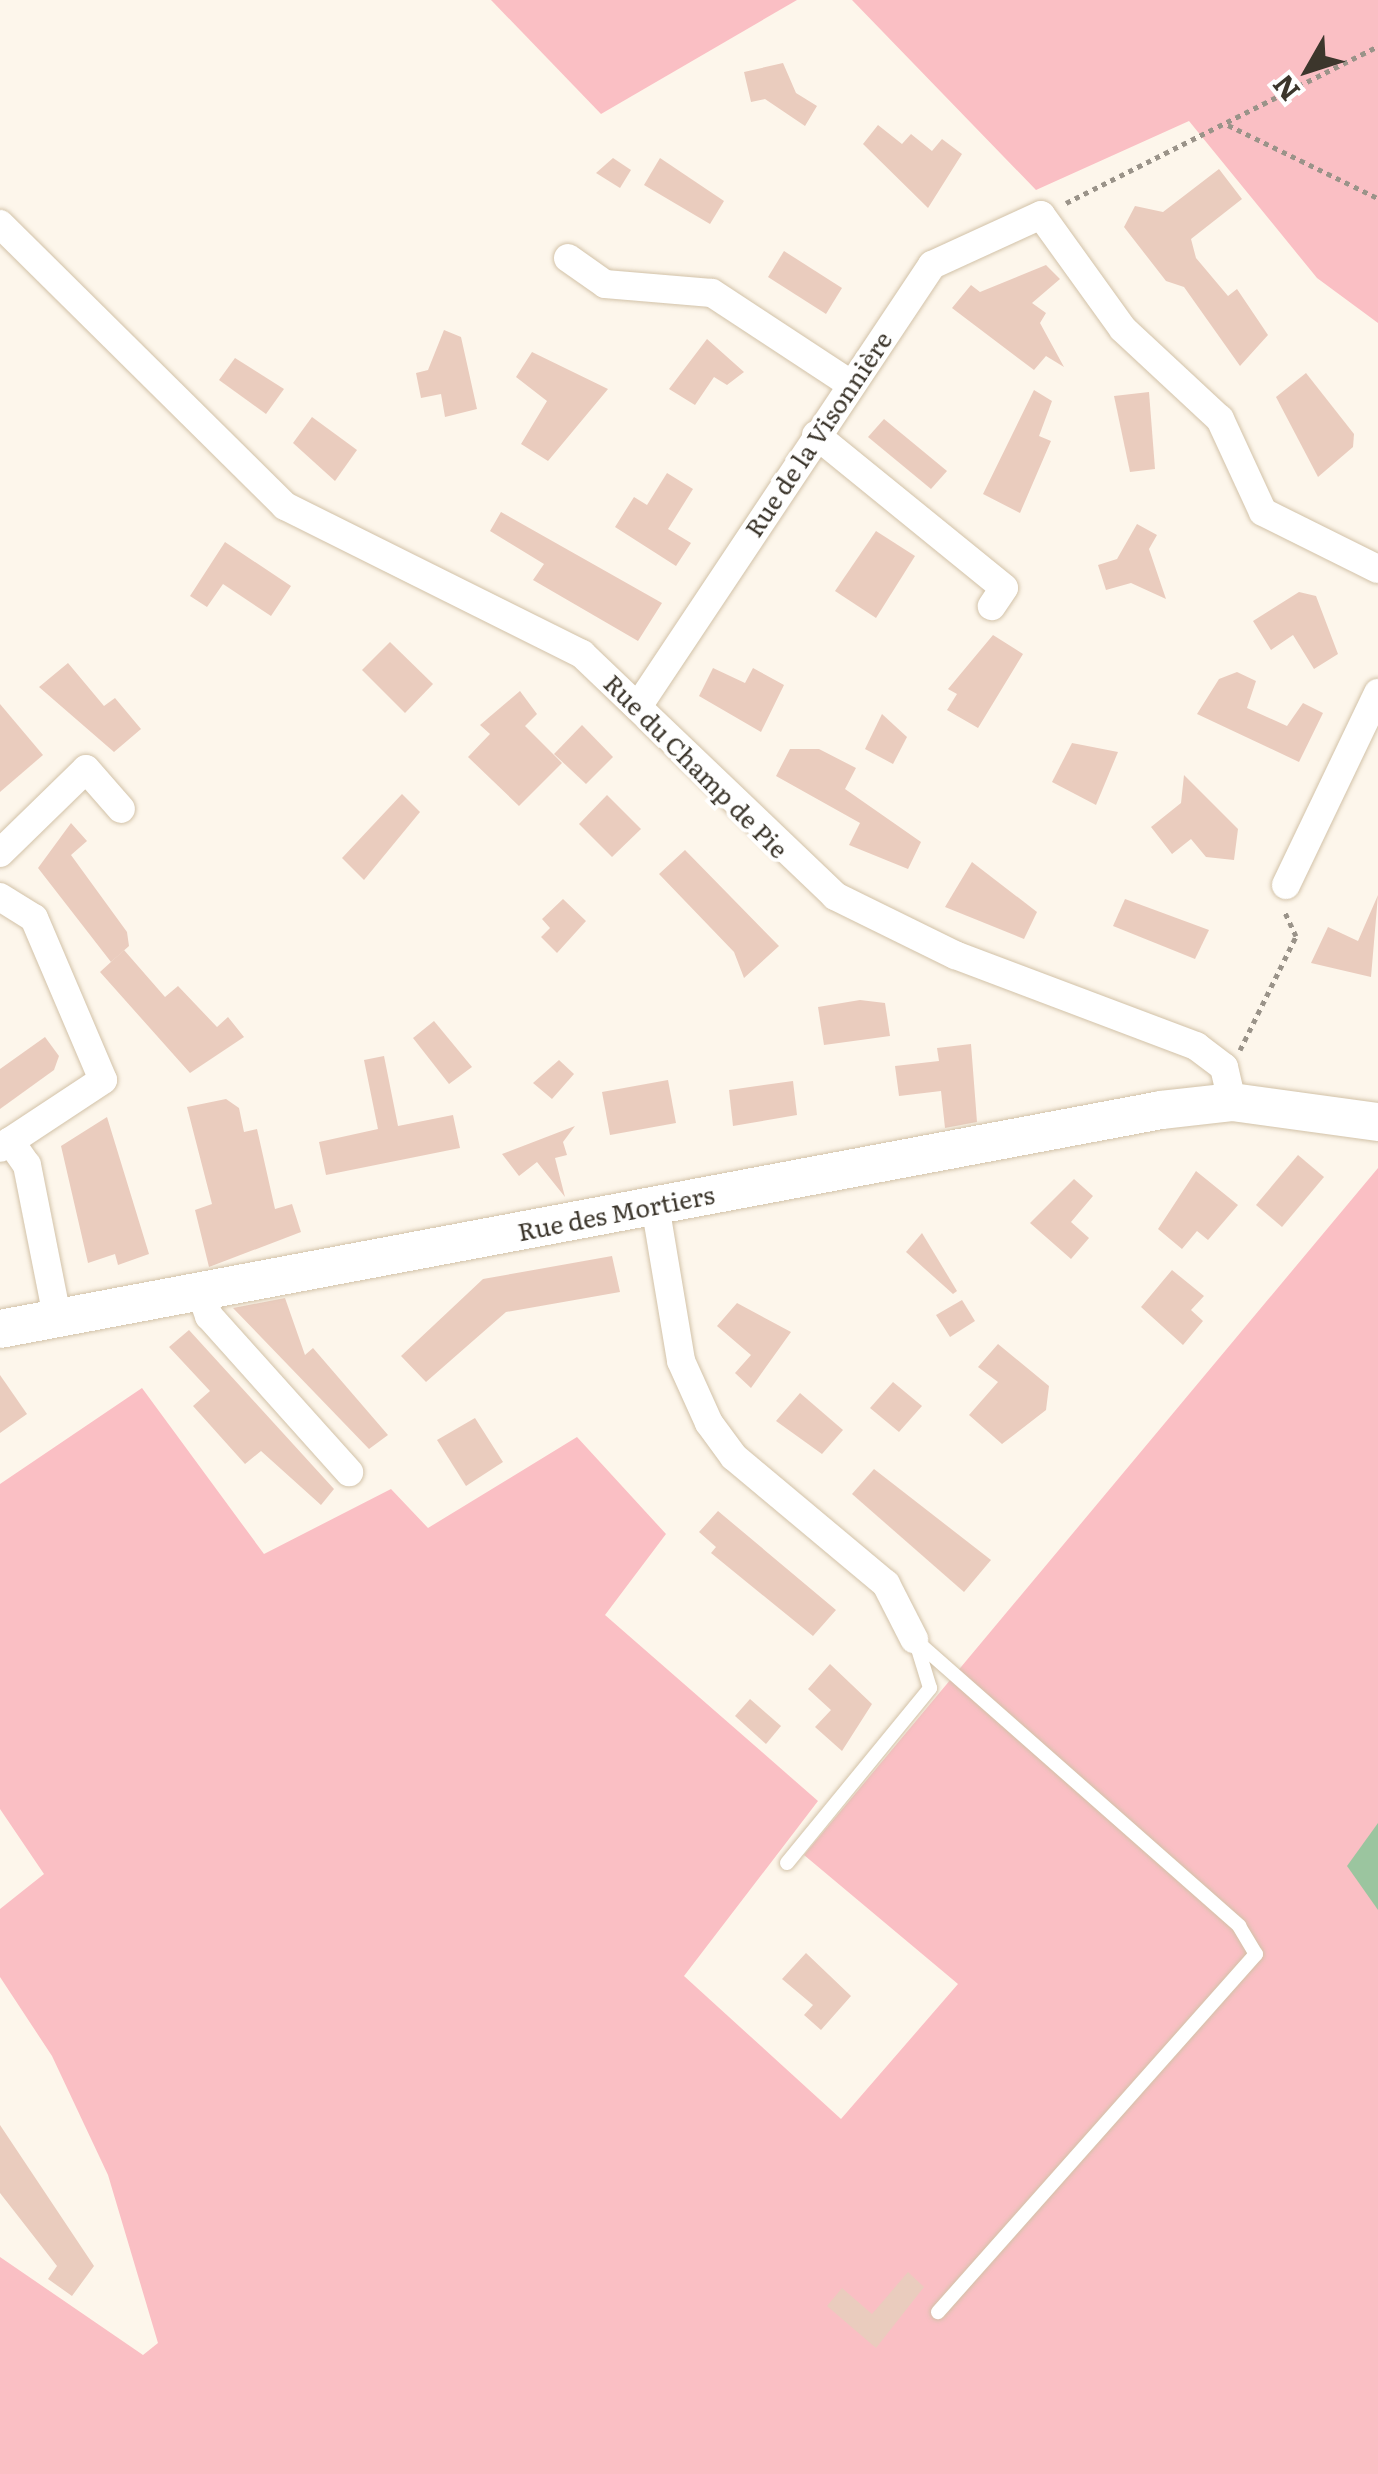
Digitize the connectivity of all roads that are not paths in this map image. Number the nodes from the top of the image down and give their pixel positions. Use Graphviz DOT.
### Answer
graph roads {
  1 [pos="0,224"];
  2 [pos="568,258"];
  3 [pos="849,384"];
  4 [pos="816,435"];
  5 [pos="1378,569"];
  6 [pos="992,606"];
  7 [pos="1378,693"];
  8 [pos="639,704"];
  9 [pos="121,809"];
  10 [pos="0,852"];
  11 [pos="1286,885"];
  12 [pos="0,897"];
  13 [pos="1228,1084"];
  14 [pos="1378,1122"];
  15 [pos="5,1144"];
  16 [pos="655,1206"];
  17 [pos="200,1290"];
  18 [pos="57,1316"];
  19 [pos="0,1329"];
  20 [pos="349,1472"];
  21 [pos="914,1639"];
  22 [pos="787,1863"];
  23 [pos="938,2312"];
  1 -- 8 [label="street, Rue du Champ de Pie"];
  2 -- 3 [label="street"];
  3 -- 4 [label="street, Rue de la Visonnière"];
  3 -- 5 [label="street, Rue de la Visonnière"];
  4 -- 6 [label="street"];
  4 -- 8 [label="street, Rue de la Visonnière"];
  7 -- 11 [label="street"];
  8 -- 13 [label="street, Rue du Champ de Pie"];
  9 -- 10 [label="street"];
  12 -- 15 [label="street"];
  13 -- 14 [label="street, Rue des Mortiers"];
  13 -- 16 [label="street, Rue des Mortiers"];
  15 -- 18 [label="street"];
  16 -- 17 [label="street, Rue des Mortiers"];
  16 -- 21 [label="street"];
  17 -- 18 [label="street, Rue des Mortiers"];
  17 -- 20 [label="street"];
  18 -- 19 [label="street, Rue des Mortiers"];
  21 -- 22 [label="lane"];
  21 -- 23 [label="lane"];
}
